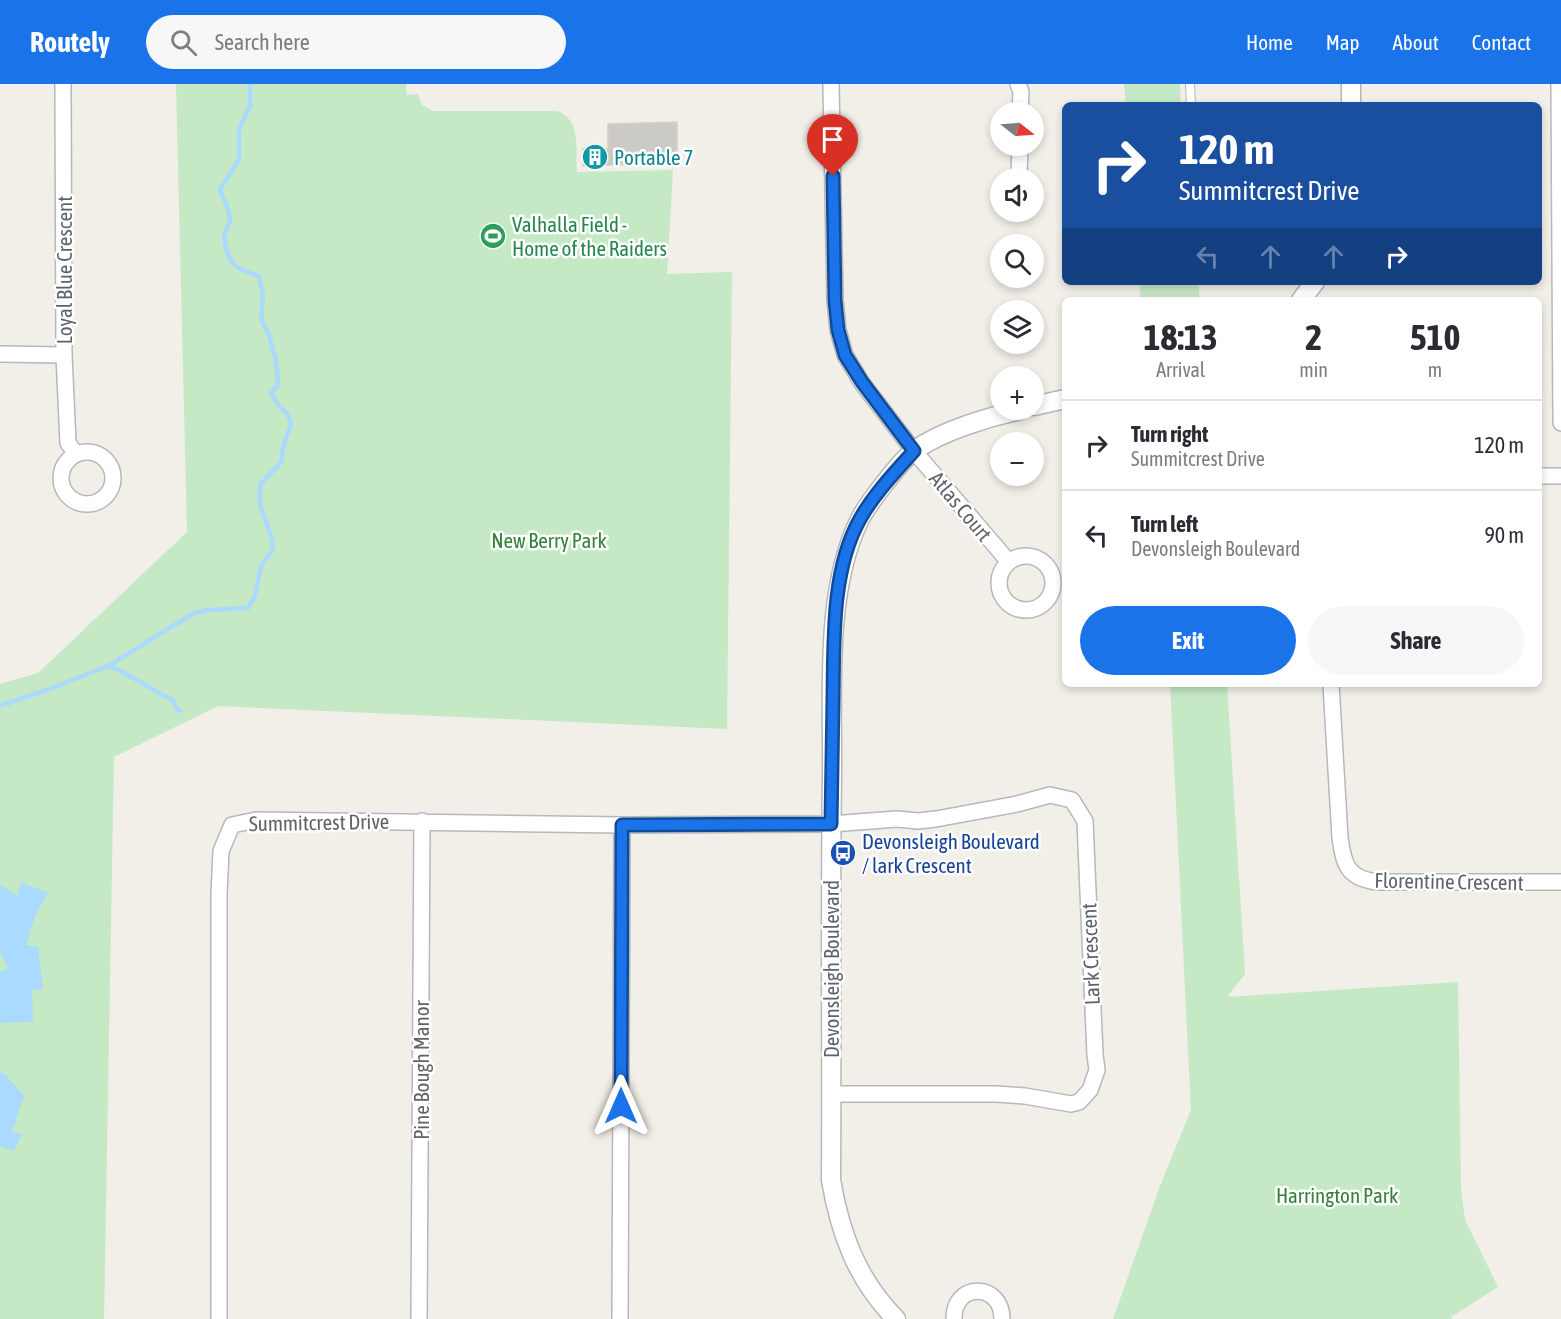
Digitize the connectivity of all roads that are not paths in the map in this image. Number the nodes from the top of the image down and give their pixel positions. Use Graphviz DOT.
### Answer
graph roads {
  1 [pos="63,84"];
  2 [pos="831,84"];
  3 [pos="1018,84"];
  4 [pos="1190,84"];
  5 [pos="1351,84"];
  6 [pos="1559,84"];
  7 [pos="1020,102"];
  8 [pos="1191,102"];
  9 [pos="1351,102"];
  10 [pos="1313,285"];
  11 [pos="1303,297"];
  12 [pos="0,354"];
  13 [pos="64,355"];
  14 [pos="1062,400"];
  15 [pos="1044,404"];
  16 [pos="990,418"];
  17 [pos="1561,423"];
  18 [pos="914,451"];
  19 [pos="76,453"];
  20 [pos="1542,476"];
  21 [pos="1561,476"];
  22 [pos="1009,562"];
  23 [pos="1331,687"];
  24 [pos="422,821"];
  25 [pos="831,824"];
  26 [pos="622,825"];
  27 [pos="1561,882"];
  28 [pos="831,1094"];
  29 [pos="219,1319"];
  30 [pos="419,1319"];
  31 [pos="620,1319"];
  32 [pos="896,1319"];
  33 [pos="954,1319"];
  34 [pos="1002,1319"];
  1 -- 13 [label="street, Loyal Blue Crescent"];
  2 -- 18 [label="street, Atlas Court"];
  3 -- 7 [label="street"];
  4 -- 8 [label="lane"];
  5 -- 9 [label="street"];
  6 -- 17 [label="street"];
  10 -- 11 [label="street"];
  12 -- 13 [label="street"];
  13 -- 19 [label="street, Loyal Blue Crescent"];
  14 -- 15 [label="street"];
  16 -- 18 [label="street, Devonsleigh Boulevard"];
  18 -- 22 [label="street, Atlas Court"];
  18 -- 25 [label="street, Devonsleigh Boulevard"];
  20 -- 21 [label="street"];
  23 -- 27 [label="street, Florentine Crescent"];
  24 -- 26 [label="street, Summitcrest Drive"];
  24 -- 29 [label="street, Summitcrest Drive"];
  24 -- 30 [label="street, Pine Bough Manor"];
  25 -- 26 [label="street, Summitcrest Drive"];
  25 -- 28 [label="street, Devonsleigh Boulevard"];
  25 -- 28 [label="street, Lark Crescent"];
  26 -- 31 [label="street"];
  28 -- 32 [label="street, Devonsleigh Boulevard"];
  33 -- 34 [label="street"];
}
